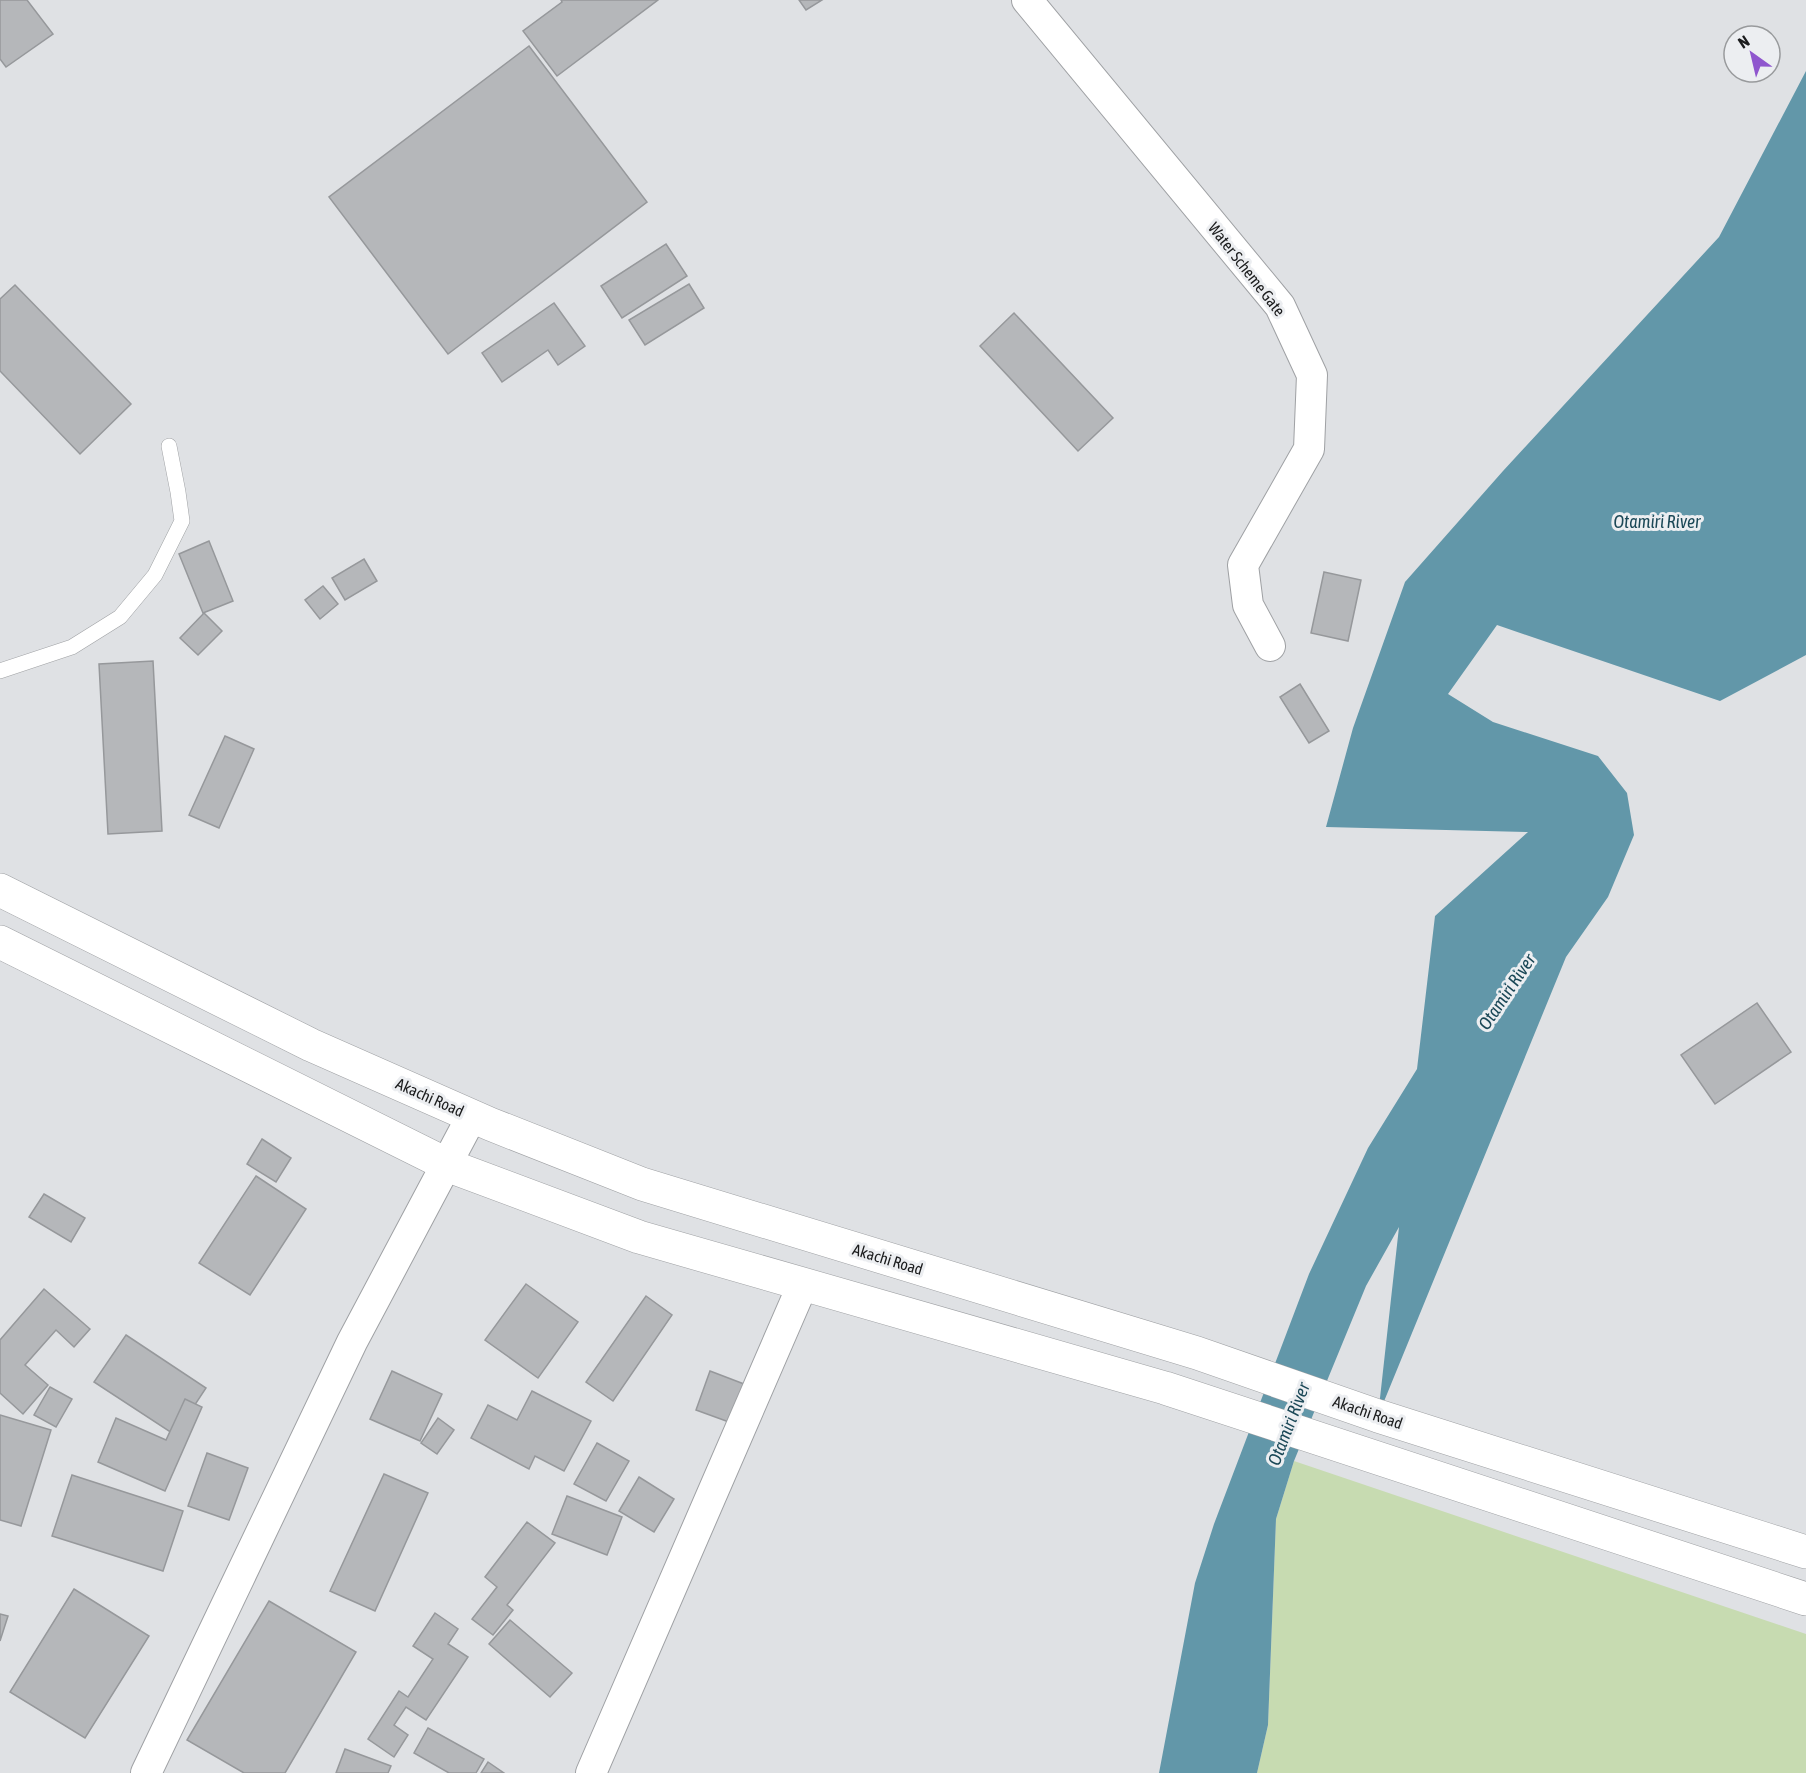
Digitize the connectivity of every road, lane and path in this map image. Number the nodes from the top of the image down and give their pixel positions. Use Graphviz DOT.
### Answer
graph roads {
  1 [pos="1027,0"];
  2 [pos="169,446"];
  3 [pos="1270,646"];
  4 [pos="0,671"];
  5 [pos="0,890"];
  6 [pos="0,942"];
  7 [pos="472,1116"];
  8 [pos="446,1164"];
  9 [pos="803,1284"];
  10 [pos="1806,1552"];
  11 [pos="1806,1599"];
  12 [pos="146,1773"];
  13 [pos="591,1773"];
  1 -- 3 [label="street, Water Scheme Gate"];
  2 -- 4 [label="lane"];
  5 -- 7 [label="main road, Akachi Road"];
  6 -- 8 [label="main road"];
  7 -- 8 [label="street"];
  7 -- 10 [label="main road, Akachi Road"];
  8 -- 9 [label="main road"];
  8 -- 12 [label="street"];
  9 -- 11 [label="main road"];
  9 -- 13 [label="street"];
}
